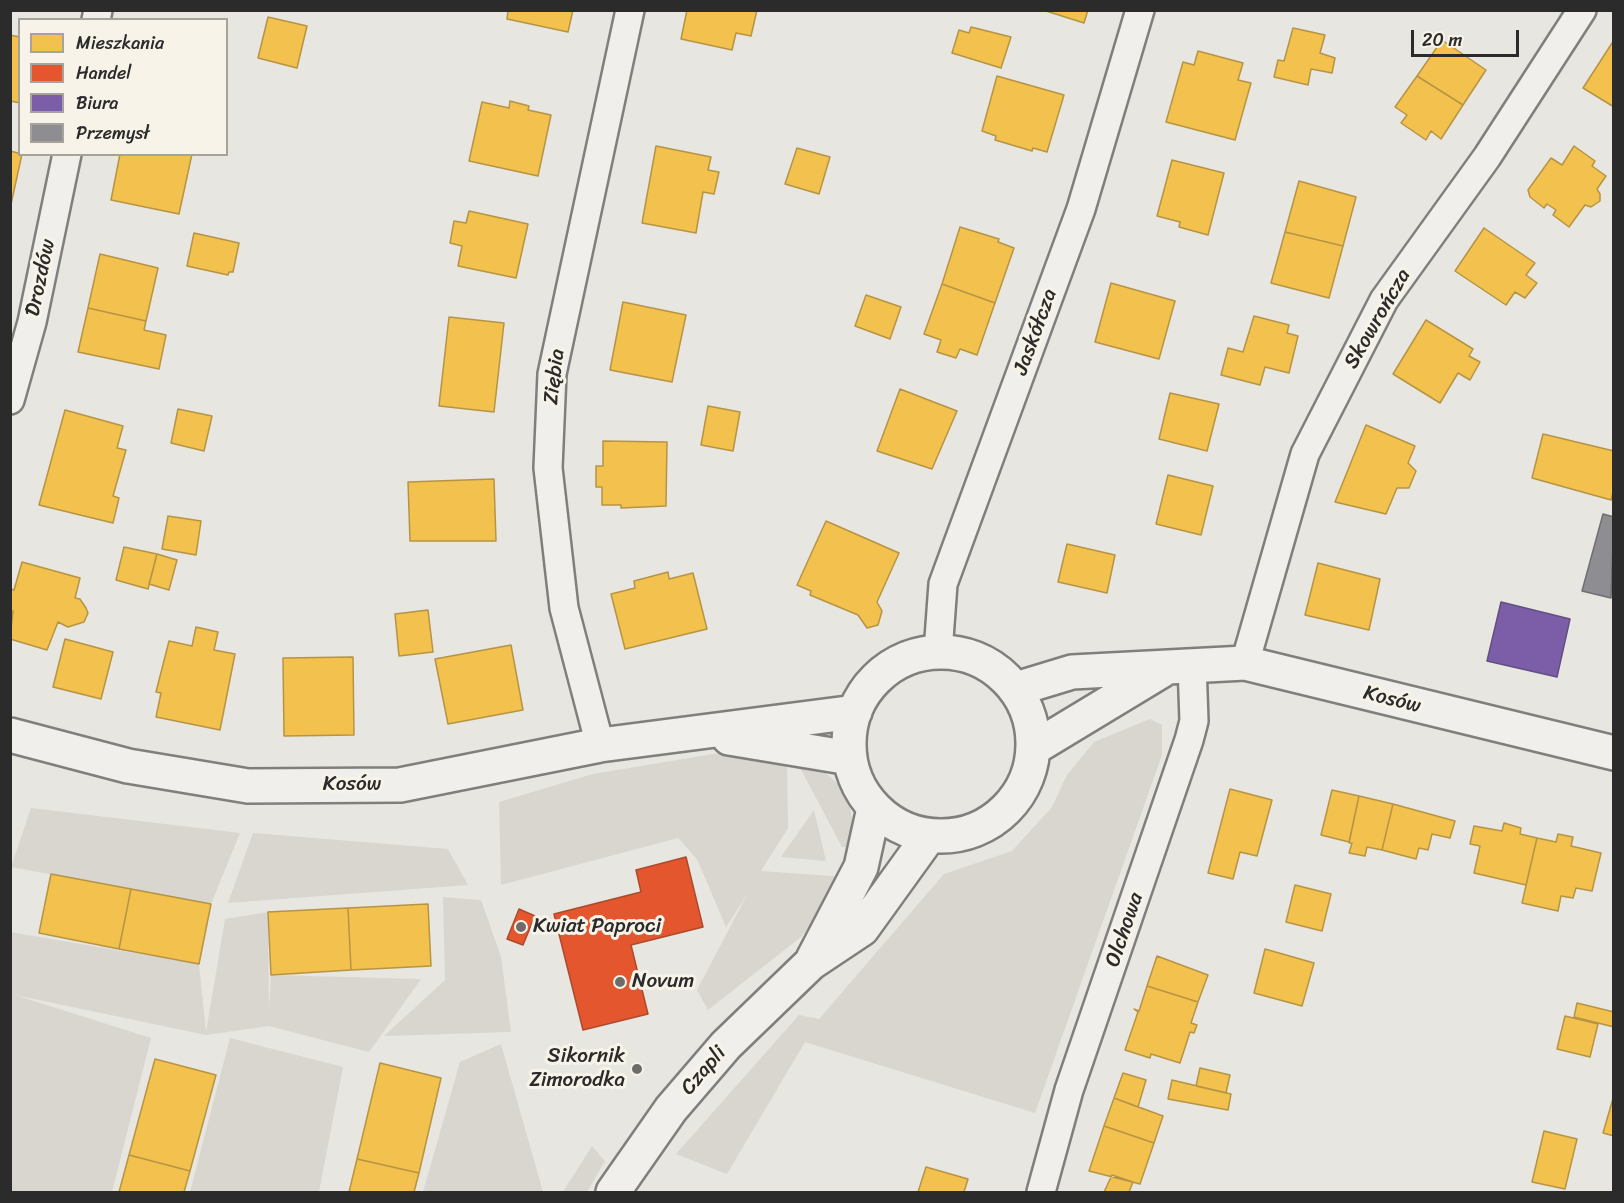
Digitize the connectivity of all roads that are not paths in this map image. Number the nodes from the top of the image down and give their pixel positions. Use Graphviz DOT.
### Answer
graph roads {
  1 [pos="630,10"];
  2 [pos="1140,10"];
  3 [pos="1582,10"];
  4 [pos="67,156"];
  5 [pos="10,400"];
  6 [pos="938,652"];
  7 [pos="1245,663"];
  8 [pos="1180,665"];
  9 [pos="1016,690"];
  10 [pos="855,712"];
  11 [pos="695,732"];
  12 [pos="10,735"];
  13 [pos="600,745"];
  14 [pos="1034,748"];
  15 [pos="1614,753"];
  16 [pos="850,759"];
  17 [pos="874,808"];
  18 [pos="929,836"];
  19 [pos="811,963"];
  20 [pos="612,1192"];
  21 [pos="1041,1192"];
  1 -- 13 [label="street, Ziębia"];
  2 -- 6 [label="street, Jaskółcza"];
  3 -- 7 [label="street, Skowrończa"];
  4 -- 5 [label="street, Drozdów"];
  6 -- 9 [label="street"];
  6 -- 10 [label="street"];
  7 -- 8 [label="street, Kosów"];
  7 -- 15 [label="street, Kosów"];
  8 -- 9 [label="street, Kosów"];
  8 -- 14 [label="street"];
  8 -- 21 [label="street, Olchowa"];
  9 -- 14 [label="street"];
  10 -- 11 [label="street, Kosów"];
  10 -- 16 [label="street"];
  11 -- 13 [label="street, Kosów"];
  11 -- 16 [label="street, Kosów"];
  12 -- 13 [label="street, Kosów"];
  14 -- 18 [label="street"];
  16 -- 17 [label="street"];
  17 -- 18 [label="street"];
  17 -- 19 [label="street, Czapli"];
  18 -- 19 [label="street, Czapli"];
  19 -- 20 [label="street, Czapli"];
}
